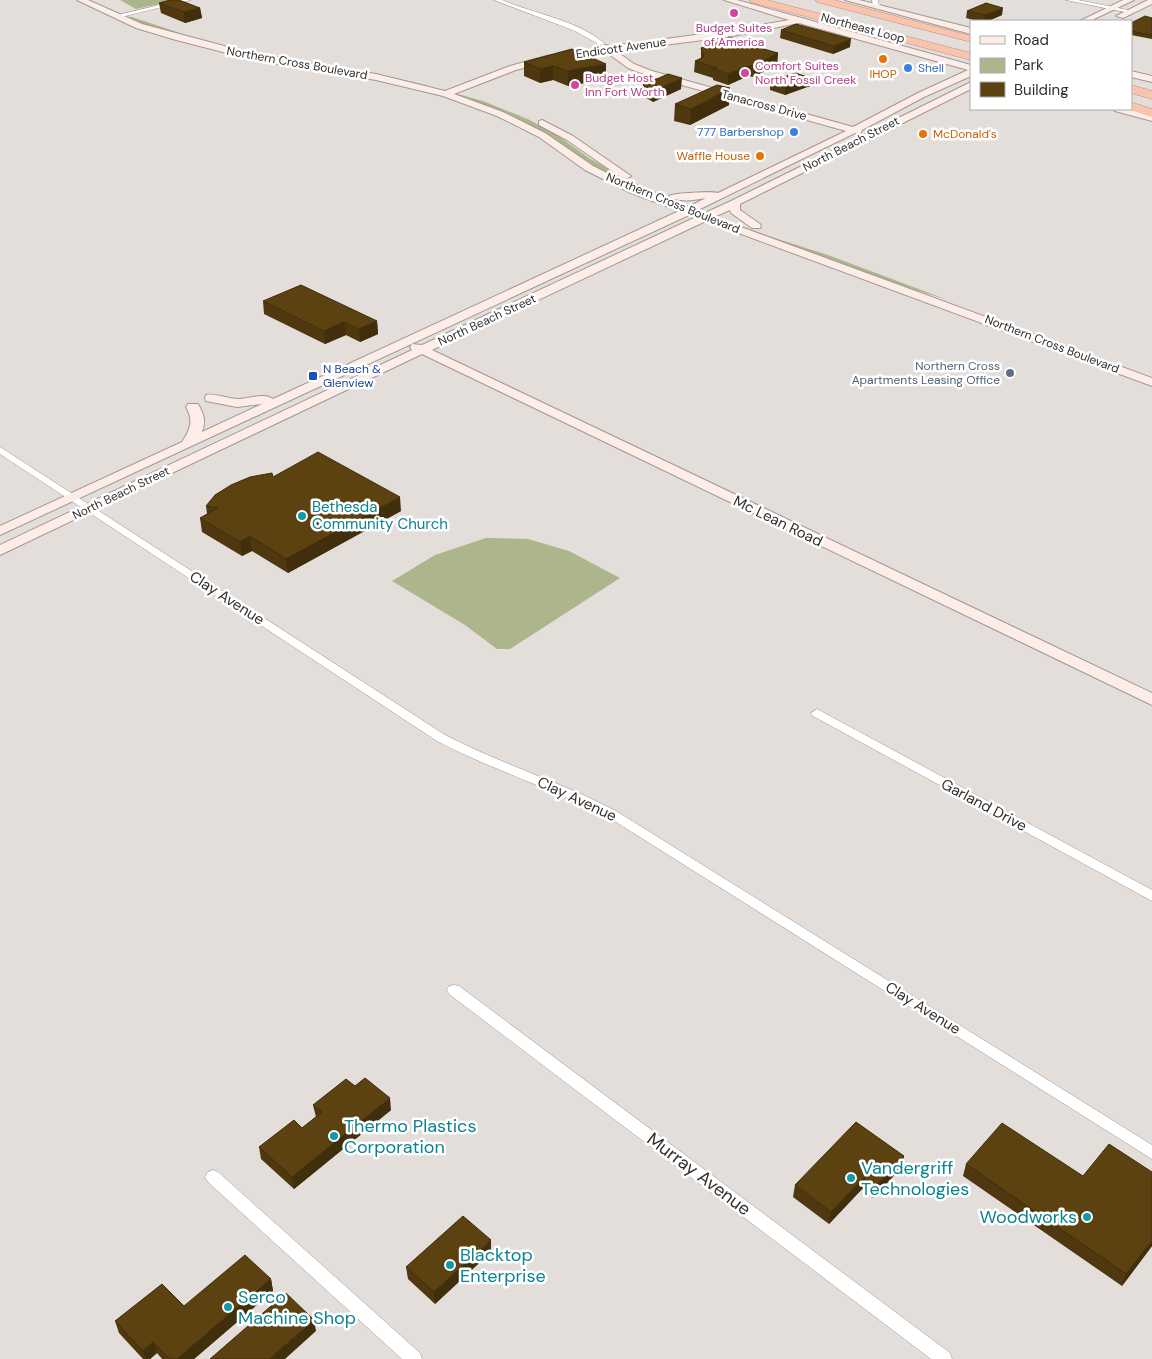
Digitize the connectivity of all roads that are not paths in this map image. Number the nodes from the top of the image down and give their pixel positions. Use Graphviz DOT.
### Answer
graph roads {
  1 [pos="81,0"];
  2 [pos="101,0"];
  3 [pos="188,0"];
  4 [pos="497,0"];
  5 [pos="728,0"];
  6 [pos="755,0"];
  7 [pos="768,0"];
  8 [pos="783,0"];
  9 [pos="797,0"];
  10 [pos="821,0"];
  11 [pos="849,0"];
  12 [pos="875,0"];
  13 [pos="1069,0"];
  14 [pos="1130,0"];
  15 [pos="1152,1"];
  16 [pos="880,8"];
  17 [pos="1112,8"];
  18 [pos="1128,12"];
  19 [pos="129,13"];
  20 [pos="778,14"];
  21 [pos="117,16"];
  22 [pos="856,19"];
  23 [pos="800,20"];
  24 [pos="1086,20"];
  25 [pos="1110,20"];
  26 [pos="970,31"];
  27 [pos="724,32"];
  28 [pos="970,39"];
  29 [pos="605,46"];
  30 [pos="970,54"];
  31 [pos="954,63"];
  32 [pos="970,68"];
  33 [pos="970,72"];
  34 [pos="1132,74"];
  35 [pos="1132,81"];
  36 [pos="1152,82"];
  37 [pos="970,84"];
  38 [pos="1132,89"];
  39 [pos="433,90"];
  40 [pos="449,90"];
  41 [pos="1132,93"];
  42 [pos="1152,95"];
  43 [pos="1152,99"];
  44 [pos="1132,100"];
  45 [pos="1132,106"];
  46 [pos="1152,106"];
  47 [pos="1122,110"];
  48 [pos="1152,112"];
  49 [pos="1152,118"];
  50 [pos="853,130"];
  51 [pos="869,134"];
  52 [pos="741,186"];
  53 [pos="674,196"];
  54 [pos="654,197"];
  55 [pos="735,204"];
  56 [pos="699,205"];
  57 [pos="688,211"];
  58 [pos="717,212"];
  59 [pos="705,217"];
  60 [pos="665,222"];
  61 [pos="756,226"];
  62 [pos="734,228"];
  63 [pos="680,229"];
  64 [pos="1023,329"];
  65 [pos="405,342"];
  66 [pos="422,350"];
  67 [pos="1152,374"];
  68 [pos="1152,382"];
  69 [pos="211,398"];
  70 [pos="284,398"];
  71 [pos="244,416"];
  72 [pos="224,425"];
  73 [pos="188,442"];
  74 [pos="0,450"];
  75 [pos="71,497"];
  76 [pos="89,509"];
  77 [pos="0,530"];
  78 [pos="0,551"];
  79 [pos="1152,700"];
  80 [pos="817,713"];
  81 [pos="1152,896"];
  82 [pos="454,990"];
  83 [pos="1152,1153"];
  84 [pos="213,1177"];
  85 [pos="414,1359"];
  86 [pos="944,1359"];
  1 -- 21 [label="main road, Northern Cross Boulevard"];
  2 -- 19 [label="main road, Northern Cross Boulevard"];
  3 -- 19 [label="street"];
  4 -- 29 [label="street, Tanacross Drive"];
  5 -- 20 [label="main road"];
  6 -- 30 [label="highway, Northeast Loop"];
  7 -- 22 [label="highway"];
  8 -- 22 [label="highway"];
  9 -- 30 [label="highway"];
  10 -- 28 [label="highway, Northeast Loop"];
  11 -- 16 [label="main road"];
  12 -- 16 [label="street"];
  13 -- 17 [label="street"];
  14 -- 17 [label="main road"];
  15 -- 18 [label="main road"];
  16 -- 26 [label="main road"];
  17 -- 18 [label="street"];
  17 -- 24 [label="main road"];
  18 -- 25 [label="main road"];
  19 -- 21 [label="street"];
  19 -- 40 [label="main road, Northern Cross Boulevard"];
  20 -- 23 [label="main road"];
  20 -- 27 [label="main road, Endicott Avenue"];
  21 -- 39 [label="main road, Northern Cross Boulevard"];
  22 -- 30 [label="highway"];
  23 -- 27 [label="main road, Endicott Avenue"];
  23 -- 31 [label="main road"];
  27 -- 29 [label="main road, Endicott Avenue"];
  29 -- 40 [label="main road, Endicott Avenue"];
  29 -- 40 [label="main road, Endicott Avenue"];
  29 -- 50 [label="main road, Tanacross Drive"];
  30 -- 31 [label="main road"];
  31 -- 32 [label="main road"];
  33 -- 50 [label="main road, North Beach Street"];
  34 -- 36 [label="main road"];
  35 -- 36 [label="highway"];
  37 -- 51 [label="main road, North Beach Street"];
  38 -- 42 [label="highway"];
  39 -- 40 [label="main road, Endicott Avenue"];
  40 -- 53 [label="main road, Northern Cross Boulevard"];
  40 -- 54 [label="main road, Northern Cross Boulevard"];
  41 -- 43 [label="highway"];
  44 -- 46 [label="highway"];
  45 -- 48 [label="highway"];
  47 -- 49 [label="main road"];
  50 -- 51 [label="main road, Tanacross Drive"];
  50 -- 52 [label="main road, North Beach Street"];
  51 -- 55 [label="main road, North Beach Street"];
  52 -- 53 [label="main road"];
  52 -- 56 [label="main road, North Beach Street"];
  53 -- 56 [label="main road, Northern Cross Boulevard"];
  54 -- 57 [label="main road, Northern Cross Boulevard"];
  54 -- 60 [label="main road"];
  55 -- 58 [label="main road, North Beach Street"];
  55 -- 61 [label="main road"];
  56 -- 57 [label="main road, North Beach Street"];
  56 -- 58 [label="main road, Northern Cross Boulevard"];
  57 -- 59 [label="main road, Northern Cross Boulevard"];
  57 -- 60 [label="main road, North Beach Street"];
  58 -- 59 [label="main road, North Beach Street"];
  58 -- 61 [label="main road, Northern Cross Boulevard"];
  59 -- 62 [label="main road, Northern Cross Boulevard"];
  59 -- 63 [label="main road, North Beach Street"];
  60 -- 65 [label="main road, North Beach Street"];
  61 -- 64 [label="main road, Northern Cross Boulevard"];
  62 -- 63 [label="main road"];
  62 -- 64 [label="main road, Northern Cross Boulevard"];
  63 -- 66 [label="main road, North Beach Street"];
  64 -- 67 [label="main road, Northern Cross Boulevard"];
  64 -- 68 [label="main road, Northern Cross Boulevard"];
  65 -- 66 [label="main road, Mc Lean Road"];
  65 -- 70 [label="main road, North Beach Street"];
  66 -- 76 [label="main road, North Beach Street"];
  66 -- 79 [label="main road, Mc Lean Road"];
  69 -- 70 [label="main road"];
  69 -- 71 [label="main road"];
  70 -- 71 [label="main road, North Beach Street"];
  71 -- 72 [label="main road, North Beach Street"];
  72 -- 73 [label="main road, North Beach Street"];
  72 -- 73 [label="main road"];
  73 -- 75 [label="main road, North Beach Street"];
  74 -- 75 [label="street, Clay Avenue"];
  75 -- 76 [label="street, Clay Avenue"];
  75 -- 77 [label="main road, North Beach Street"];
  76 -- 78 [label="main road, North Beach Street"];
  76 -- 83 [label="street, Clay Avenue"];
  80 -- 81 [label="street, Garland Drive"];
  82 -- 86 [label="street, Murray Avenue"];
  84 -- 85 [label="street"];
}
